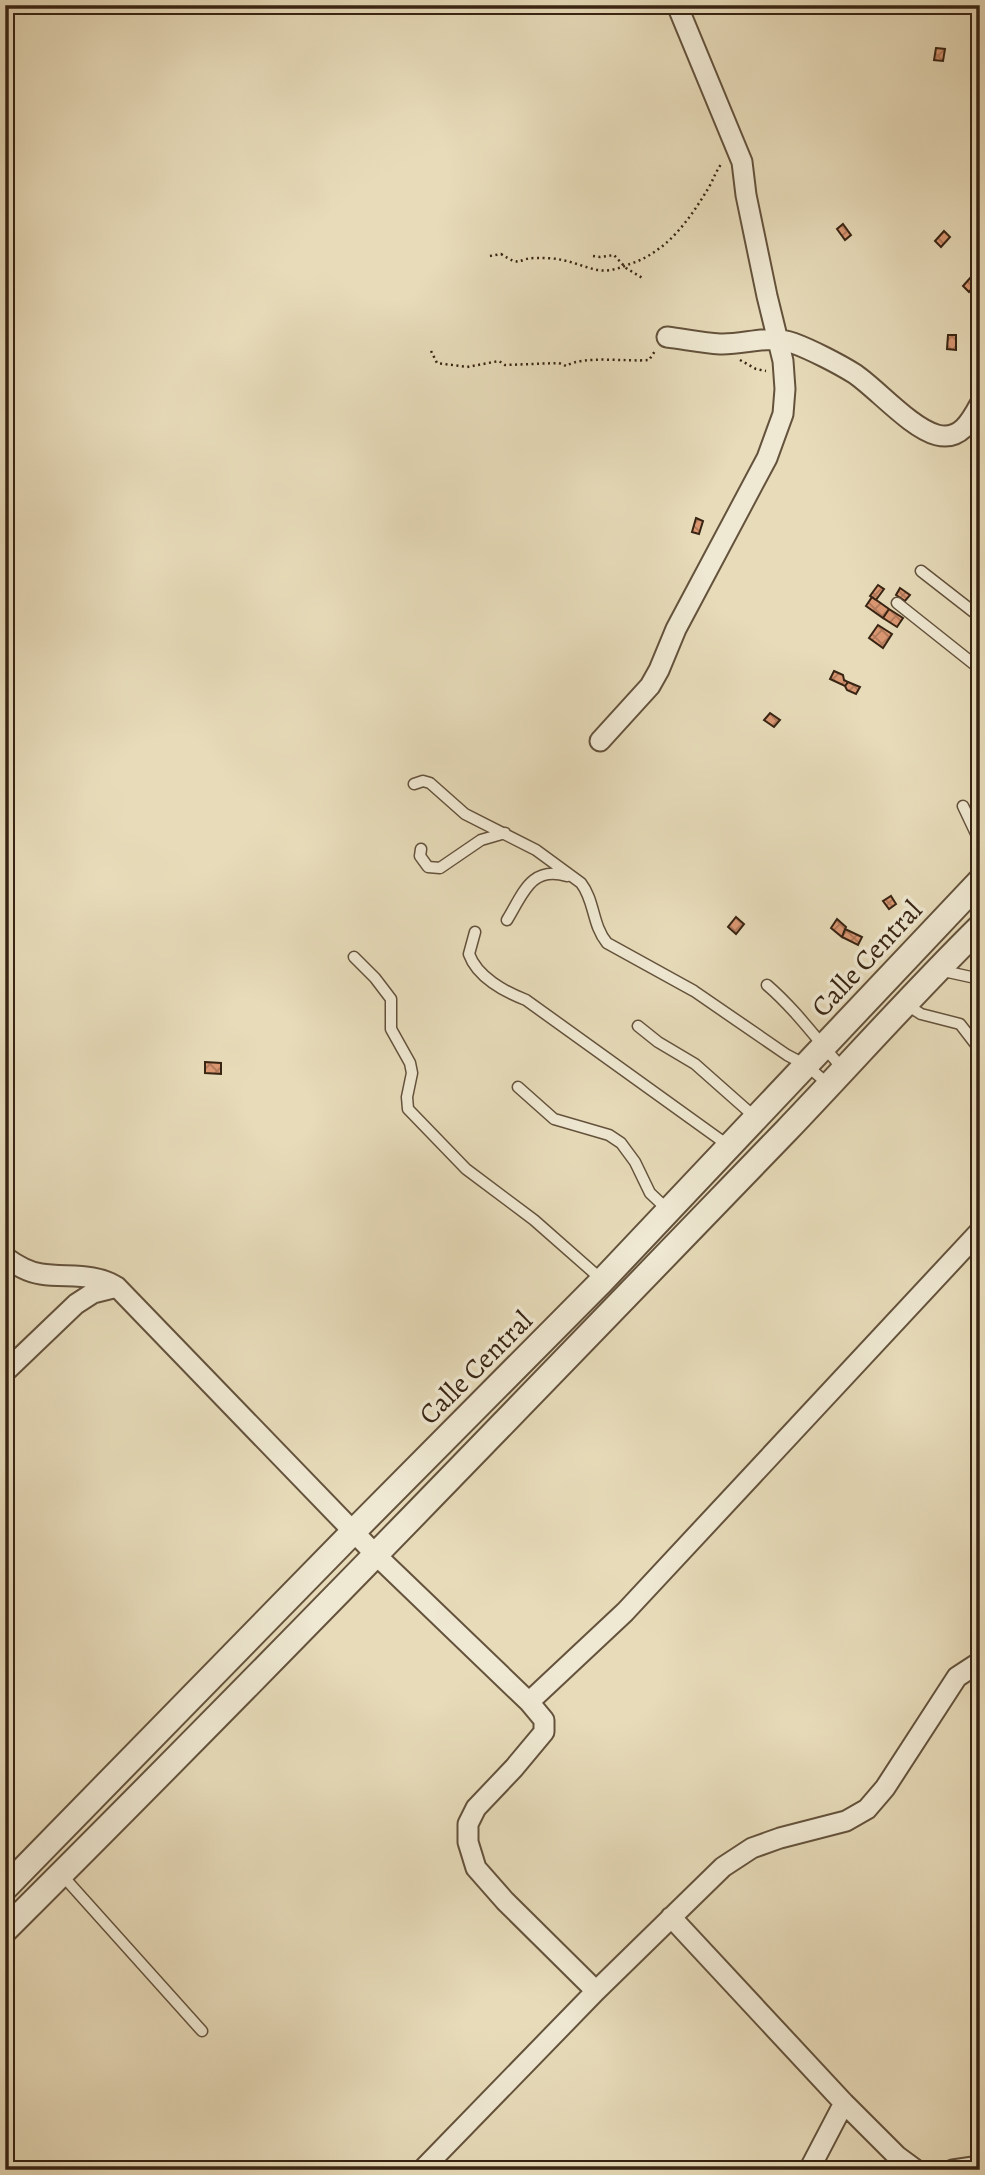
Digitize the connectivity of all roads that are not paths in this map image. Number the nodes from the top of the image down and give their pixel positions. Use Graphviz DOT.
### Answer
graph roads {
  1 [pos="677,5"];
  2 [pos="775,338"];
  3 [pos="663,341"];
  4 [pos="980,404"];
  5 [pos="920,572"];
  6 [pos="897,603"];
  7 [pos="980,617"];
  8 [pos="980,669"];
  9 [pos="600,741"];
  10 [pos="414,784"];
  11 [pos="964,806"];
  12 [pos="505,833"];
  13 [pos="980,842"];
  14 [pos="421,849"];
  15 [pos="574,879"];
  16 [pos="980,881"];
  17 [pos="507,920"];
  18 [pos="980,927"];
  19 [pos="475,932"];
  20 [pos="354,957"];
  21 [pos="937,969"];
  22 [pos="980,979"];
  23 [pos="767,985"];
  24 [pos="905,1003"];
  25 [pos="638,1026"];
  26 [pos="823,1047"];
  27 [pos="980,1050"];
  28 [pos="806,1065"];
  29 [pos="836,1077"];
  30 [pos="519,1087"];
  31 [pos="756,1118"];
  32 [pos="729,1146"];
  33 [pos="668,1211"];
  34 [pos="980,1231"];
  35 [pos="5,1257"];
  36 [pos="602,1281"];
  37 [pos="117,1287"];
  38 [pos="5,1372"];
  39 [pos="353,1532"];
  40 [pos="376,1555"];
  41 [pos="980,1662"];
  42 [pos="529,1702"];
  43 [pos="62,1874"];
  44 [pos="5,1888"];
  45 [pos="671,1917"];
  46 [pos="5,1930"];
  47 [pos="596,1991"];
  48 [pos="202,2031"];
  49 [pos="844,2103"];
  50 [pos="980,2166"];
  51 [pos="422,2170"];
  52 [pos="809,2170"];
  53 [pos="916,2170"];
  54 [pos="953,2170"];
  1 -- 2 [label="street"];
  2 -- 3 [label="street"];
  2 -- 4 [label="street"];
  2 -- 9 [label="street"];
  5 -- 7 [label="lane"];
  6 -- 8 [label="lane"];
  10 -- 12 [label="lane"];
  11 -- 13 [label="lane"];
  12 -- 14 [label="lane"];
  12 -- 15 [label="lane"];
  15 -- 17 [label="lane"];
  15 -- 28 [label="lane"];
  16 -- 26 [label="street, Calle Central"];
  18 -- 21 [label="street, Calle Central"];
  19 -- 32 [label="lane"];
  20 -- 36 [label="lane"];
  21 -- 22 [label="lane"];
  21 -- 24 [label="street, Calle Central"];
  23 -- 26 [label="lane"];
  24 -- 27 [label="lane"];
  24 -- 29 [label="street, Calle Central"];
  25 -- 31 [label="lane"];
  26 -- 28 [label="street, Calle Central"];
  26 -- 29 [label="lane"];
  28 -- 29 [label="lane"];
  28 -- 31 [label="street, Calle Central"];
  29 -- 40 [label="street, Calle Central"];
  30 -- 33 [label="lane"];
  31 -- 32 [label="street, Calle Central"];
  32 -- 33 [label="street, Calle Central"];
  33 -- 36 [label="street, Calle Central"];
  34 -- 42 [label="street"];
  35 -- 37 [label="street"];
  36 -- 39 [label="street, Calle Central"];
  37 -- 38 [label="street"];
  37 -- 39 [label="street"];
  39 -- 40 [label="street"];
  39 -- 44 [label="street, Calle Central"];
  40 -- 42 [label="street"];
  40 -- 43 [label="street, Calle Central"];
  41 -- 45 [label="street"];
  42 -- 47 [label="street"];
  43 -- 46 [label="street, Calle Central"];
  43 -- 48 [label="lane"];
  45 -- 47 [label="street"];
  45 -- 49 [label="street"];
  47 -- 51 [label="street"];
  49 -- 52 [label="street"];
  49 -- 53 [label="street"];
  50 -- 54 [label="street"];
}
